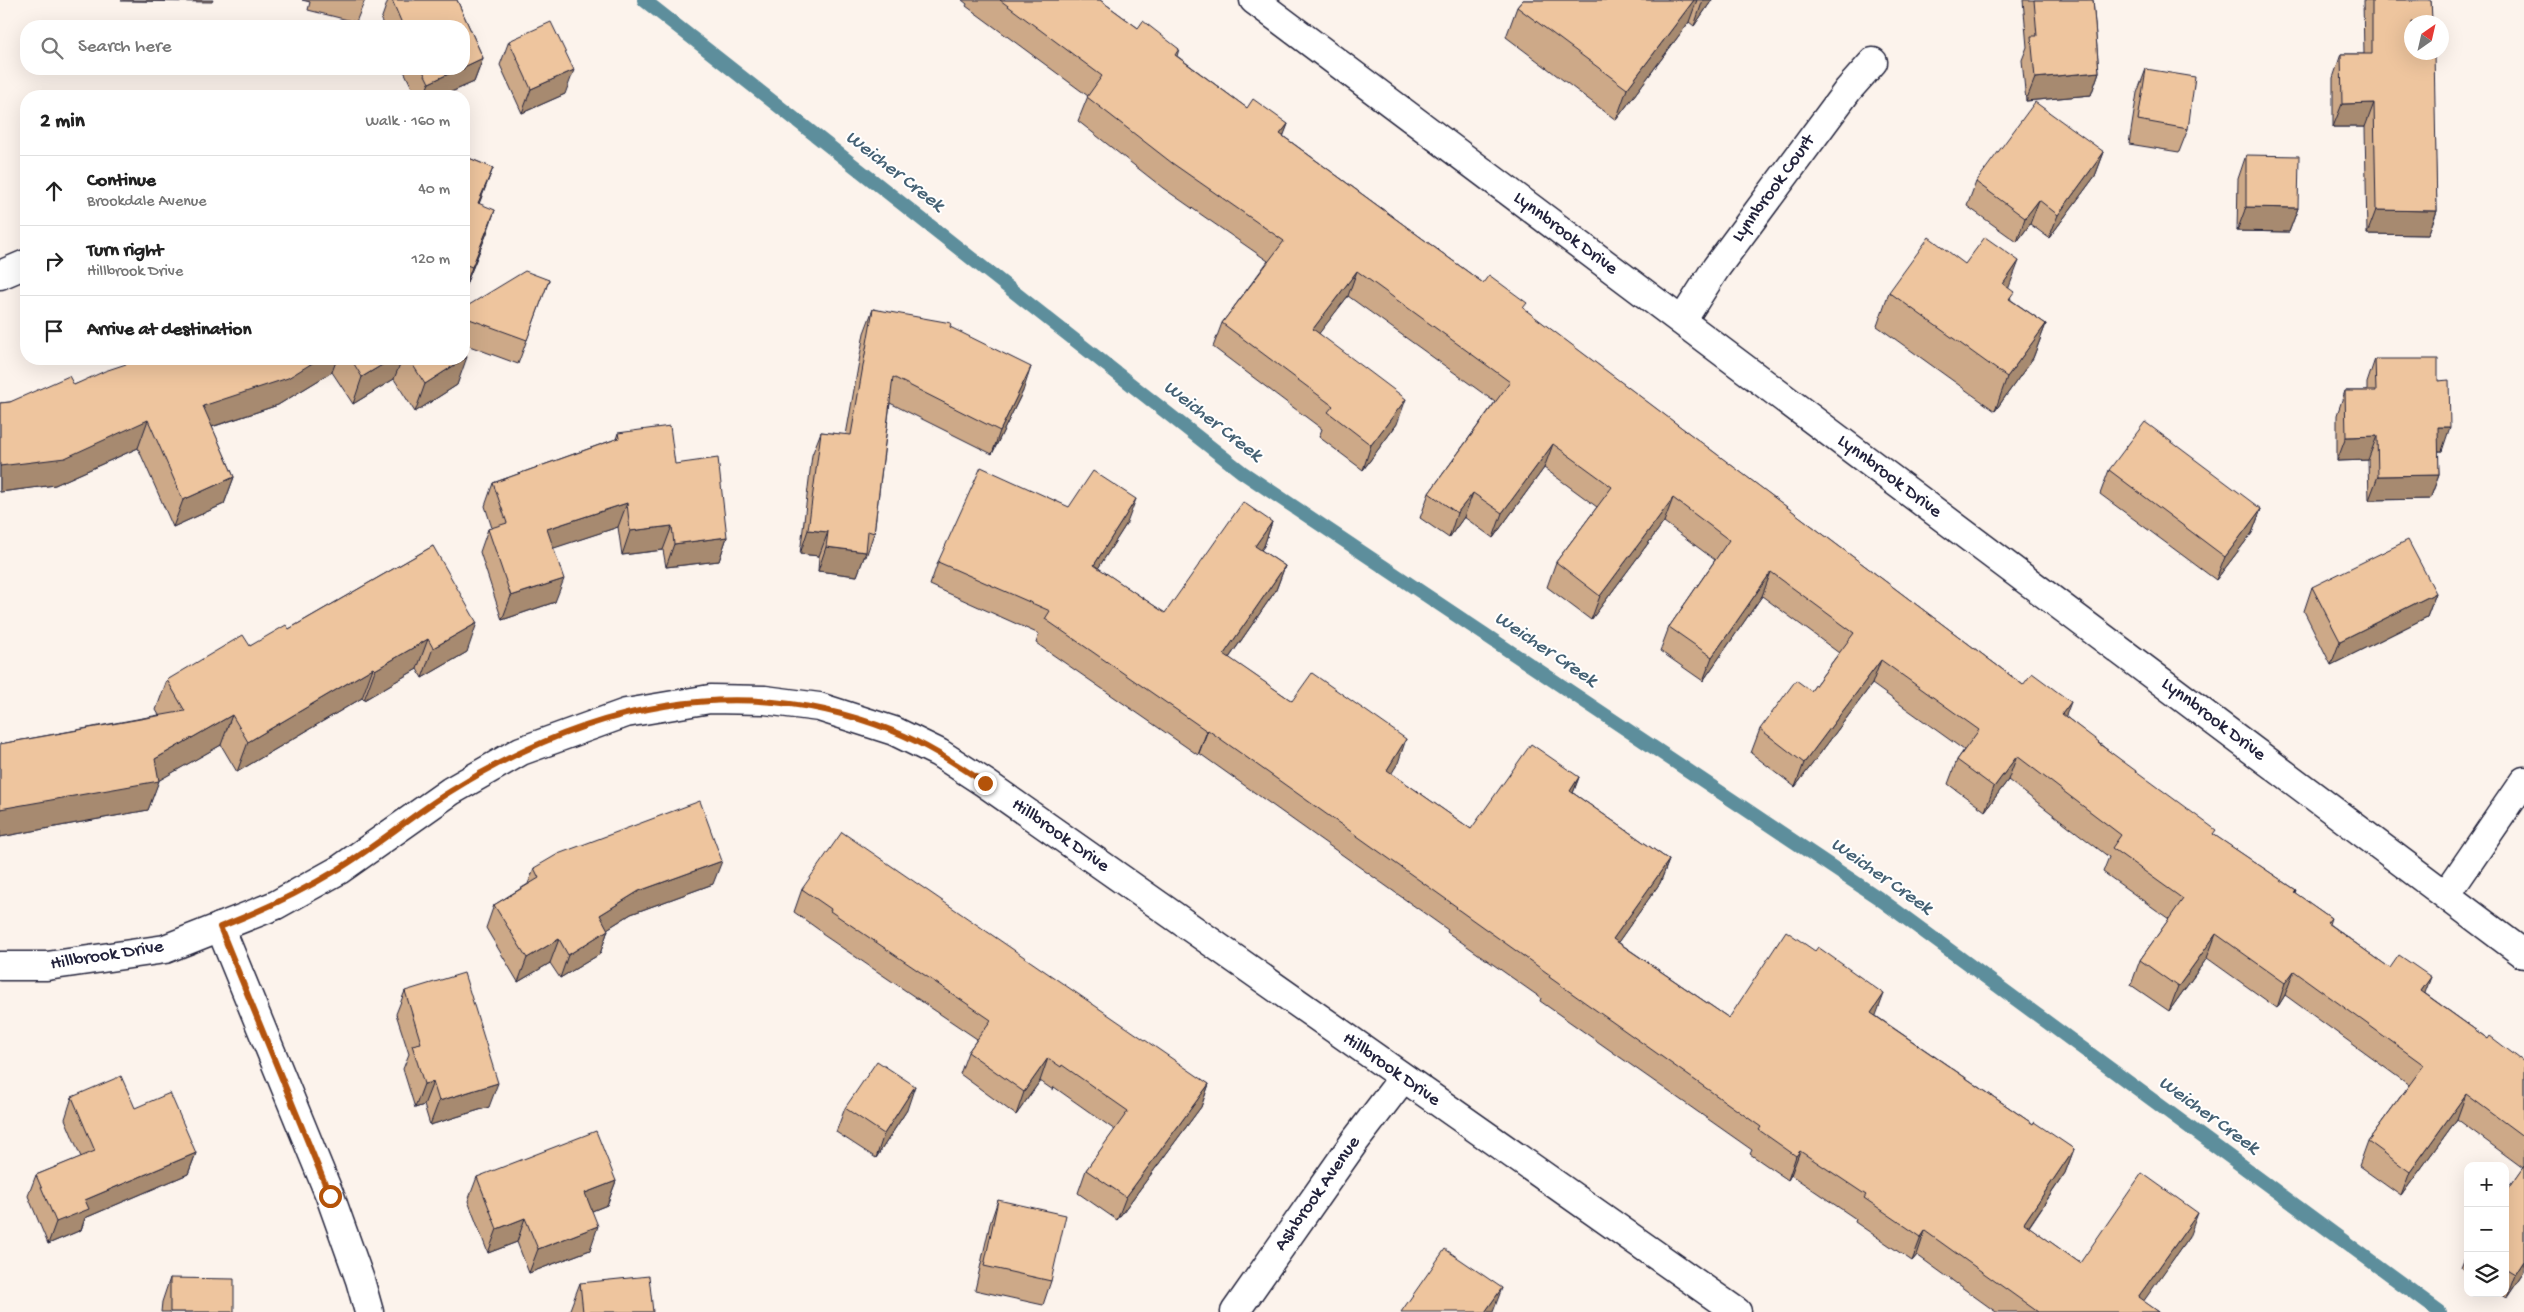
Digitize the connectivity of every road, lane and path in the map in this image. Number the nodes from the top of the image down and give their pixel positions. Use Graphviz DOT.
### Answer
graph roads {
  1 [pos="1254,0"];
  2 [pos="1873,62"];
  3 [pos="20,267"];
  4 [pos="0,275"];
  5 [pos="1682,321"];
  6 [pos="2524,781"];
  7 [pos="2446,895"];
  8 [pos="220,927"];
  9 [pos="2524,954"];
  10 [pos="0,966"];
  11 [pos="1403,1078"];
  12 [pos="369,1312"];
  13 [pos="1235,1312"];
  14 [pos="1738,1312"];
  1 -- 5 [label="street, Lynnbrook Drive"];
  2 -- 5 [label="street, Lynnbrook Court"];
  3 -- 4 [label="street"];
  5 -- 7 [label="street, Lynnbrook Drive"];
  6 -- 7 [label="street"];
  7 -- 9 [label="street, Lynnbrook Drive"];
  8 -- 10 [label="street, Hillbrook Drive"];
  8 -- 11 [label="street, Hillbrook Drive"];
  8 -- 12 [label="street"];
  11 -- 13 [label="street, Ashbrook Avenue"];
  11 -- 14 [label="street, Hillbrook Drive"];
}
